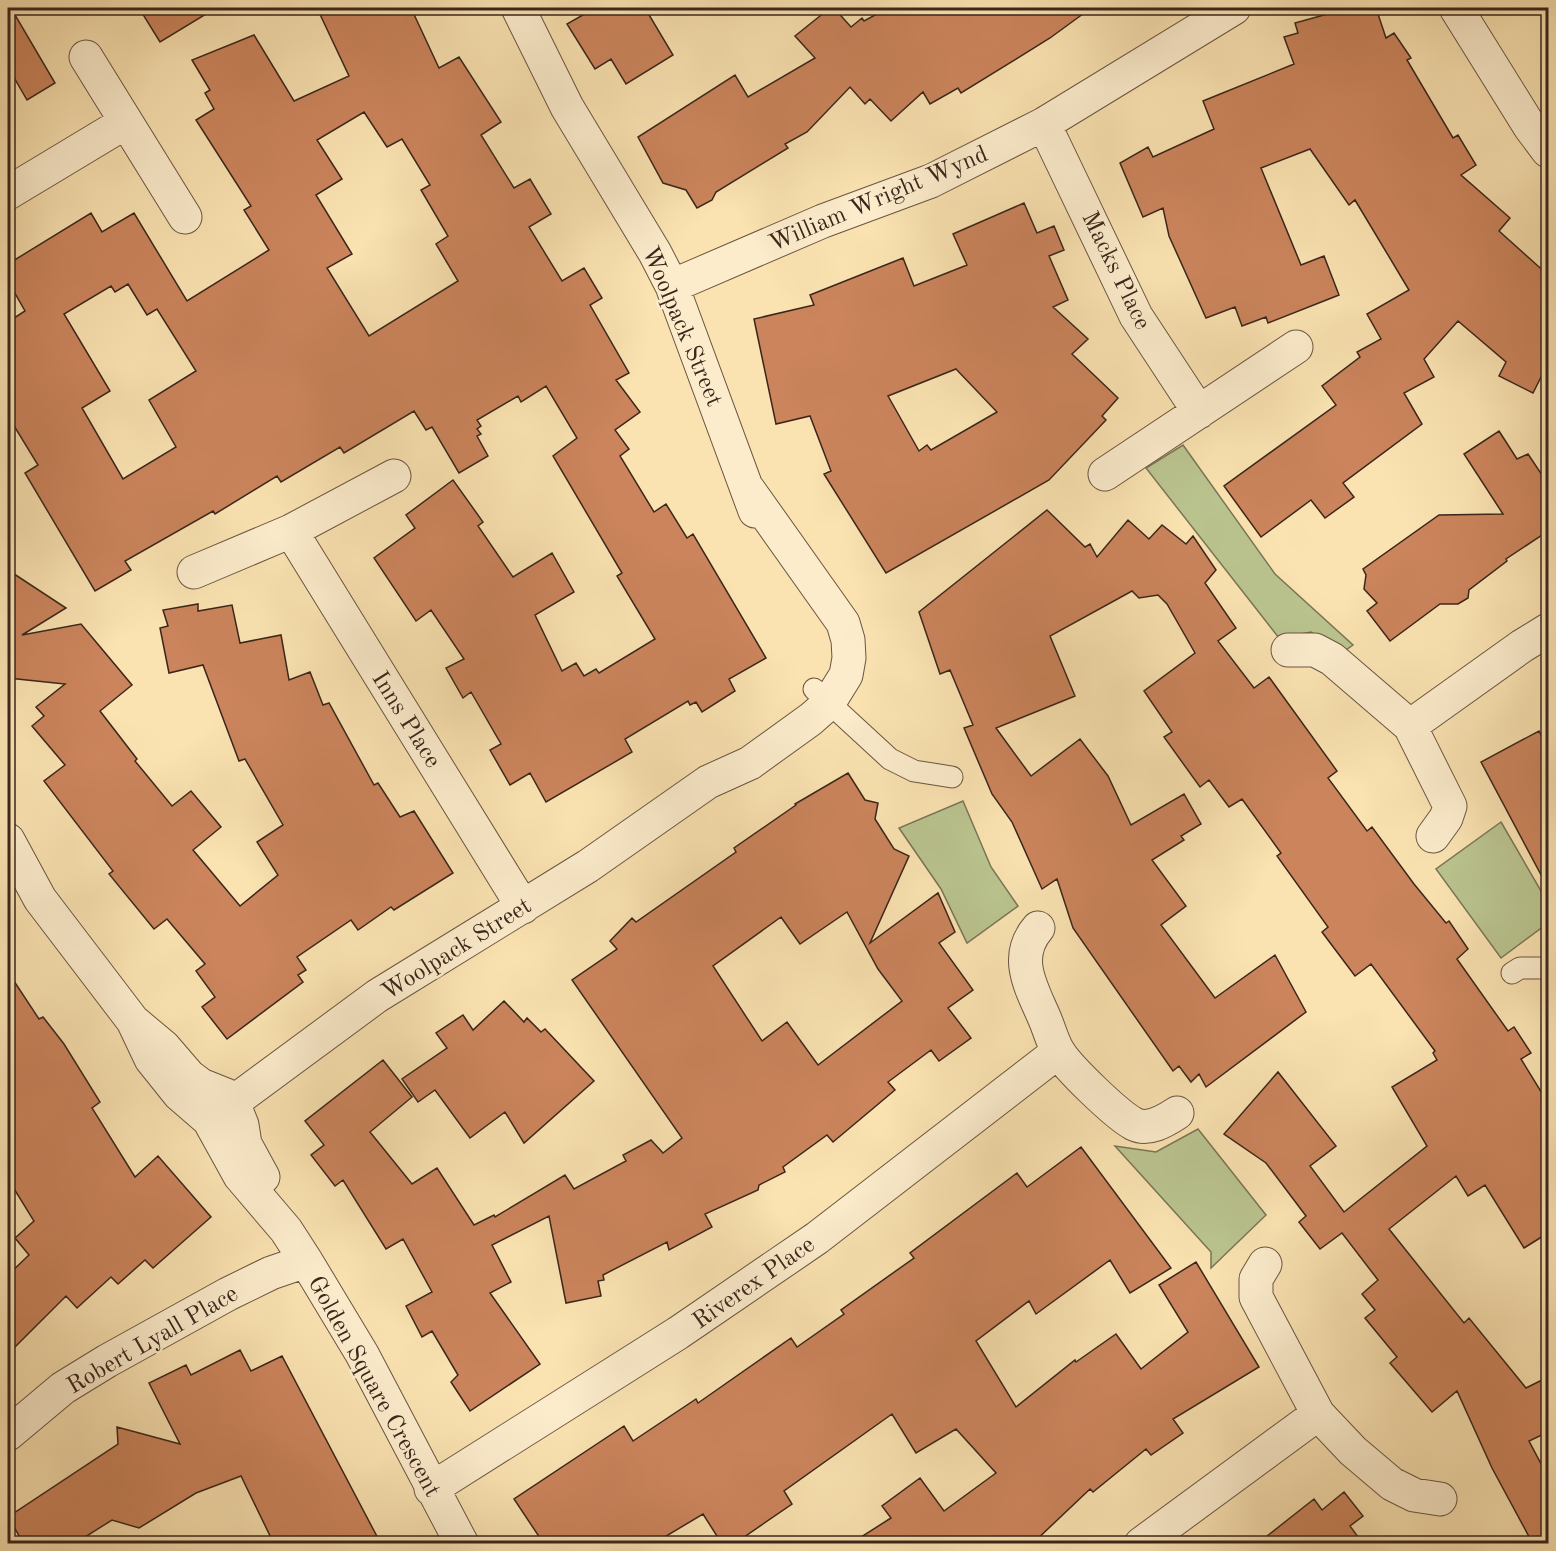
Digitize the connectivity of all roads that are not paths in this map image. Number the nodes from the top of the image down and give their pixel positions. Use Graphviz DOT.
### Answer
graph roads {
  1 [pos="496,8"];
  2 [pos="518,8"];
  3 [pos="1234,8"];
  4 [pos="1456,8"];
  5 [pos="86,57"];
  6 [pos="567,107"];
  7 [pos="126,122"];
  8 [pos="1044,124"];
  9 [pos="1548,151"];
  10 [pos="8,193"];
  11 [pos="185,217"];
  12 [pos="672,286"];
  13 [pos="1296,347"];
  14 [pos="1199,412"];
  15 [pos="1105,474"];
  16 [pos="394,476"];
  17 [pos="291,531"];
  18 [pos="194,572"];
  19 [pos="1548,630"];
  20 [pos="1288,650"];
  21 [pos="821,697"];
  22 [pos="1410,726"];
  23 [pos="952,777"];
  24 [pos="1433,836"];
  25 [pos="8,840"];
  26 [pos="8,871"];
  27 [pos="40,899"];
  28 [pos="523,907"];
  29 [pos="1038,928"];
  30 [pos="1548,968"];
  31 [pos="1512,973"];
  32 [pos="1058,1052"];
  33 [pos="221,1111"];
  34 [pos="1177,1113"];
  35 [pos="306,1261"];
  36 [pos="1264,1264"];
  37 [pos="1318,1414"];
  38 [pos="8,1434"];
  39 [pos="431,1489"];
  40 [pos="1440,1499"];
  41 [pos="462,1544"];
  42 [pos="1141,1544"];
  1 -- 6 [label="street, Woolpack Street"];
  2 -- 6 [label="street, Woolpack Street"];
  3 -- 8 [label="street, William Wright Wynd"];
  4 -- 9 [label="street"];
  5 -- 7 [label="street"];
  6 -- 12 [label="street, Woolpack Street"];
  7 -- 10 [label="street"];
  7 -- 11 [label="street"];
  8 -- 12 [label="street, William Wright Wynd"];
  8 -- 14 [label="street, Macks Place"];
  12 -- 21 [label="street, Woolpack Street"];
  13 -- 14 [label="street"];
  14 -- 15 [label="street"];
  16 -- 17 [label="street"];
  17 -- 18 [label="street"];
  17 -- 28 [label="street, Inns Place"];
  19 -- 22 [label="street"];
  20 -- 22 [label="street"];
  21 -- 23 [label="lane"];
  21 -- 28 [label="street, Woolpack Street"];
  22 -- 24 [label="street"];
  25 -- 27 [label="street, Golden Square Crescent"];
  26 -- 27 [label="street, Golden Square Crescent"];
  27 -- 33 [label="street, Golden Square Crescent"];
  28 -- 33 [label="street, Woolpack Street"];
  29 -- 32 [label="street"];
  30 -- 31 [label="lane"];
  32 -- 34 [label="street"];
  32 -- 39 [label="street, Riverex Place"];
  33 -- 35 [label="street, Golden Square Crescent"];
  35 -- 38 [label="street, Robert Lyall Place"];
  35 -- 39 [label="street, Golden Square Crescent"];
  36 -- 37 [label="street"];
  37 -- 40 [label="street"];
  37 -- 42 [label="street"];
  39 -- 41 [label="street, Golden Square Crescent"];
}
